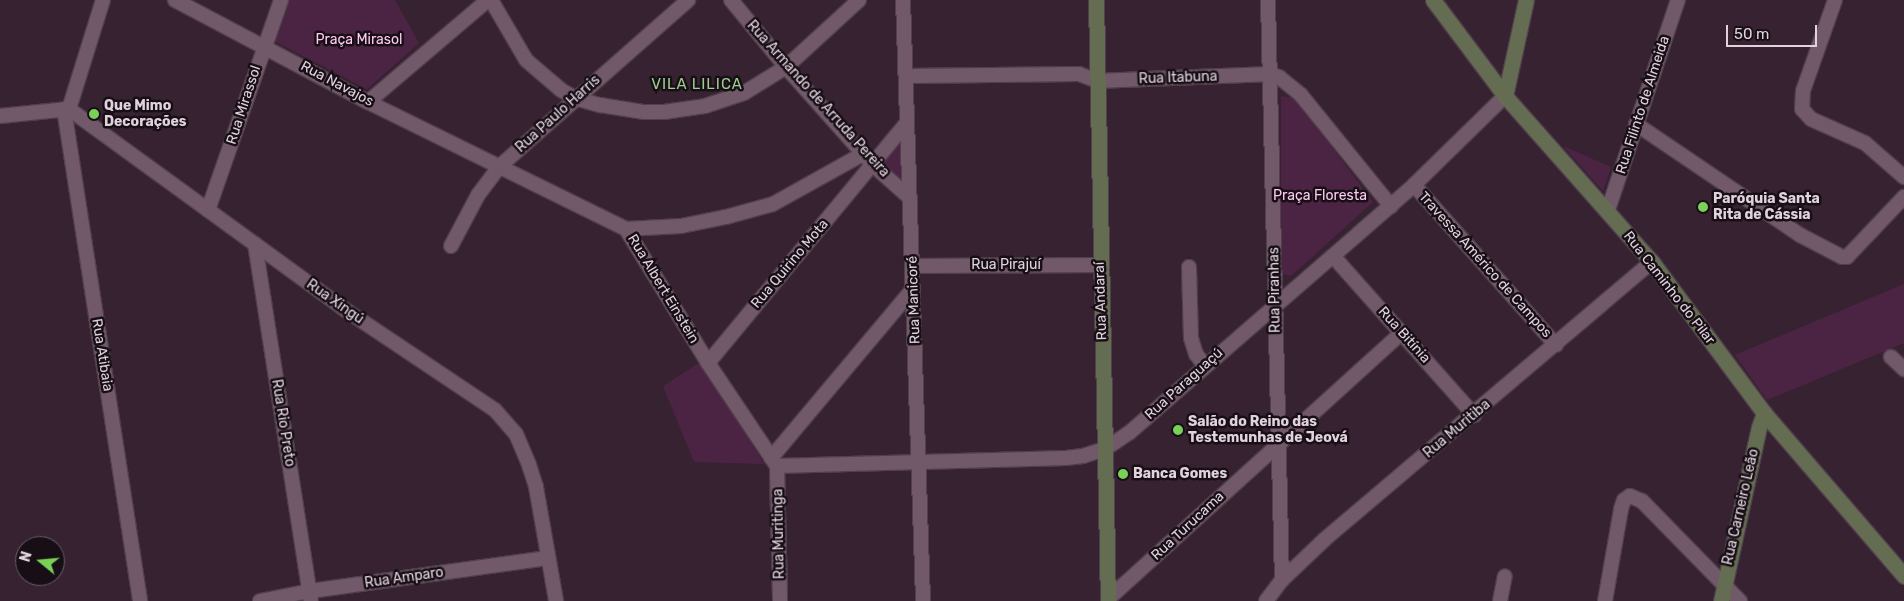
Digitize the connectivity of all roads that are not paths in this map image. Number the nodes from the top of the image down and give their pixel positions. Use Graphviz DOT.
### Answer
graph roads {
  1 [pos="103,0"];
  2 [pos="175,0"];
  3 [pos="281,0"];
  4 [pos="490,0"];
  5 [pos="688,0"];
  6 [pos="730,0"];
  7 [pos="858,0"];
  8 [pos="903,0"];
  9 [pos="1096,0"];
  10 [pos="1268,0"];
  11 [pos="1434,0"];
  12 [pos="1526,0"];
  13 [pos="1678,0"];
  14 [pos="1835,0"];
  15 [pos="264,45"];
  16 [pos="786,67"];
  17 [pos="1270,74"];
  18 [pos="906,76"];
  19 [pos="1097,81"];
  20 [pos="1505,96"];
  21 [pos="575,98"];
  22 [pos="368,102"];
  23 [pos="66,109"];
  24 [pos="0,116"];
  25 [pos="906,124"];
  26 [pos="1636,124"];
  27 [pos="863,154"];
  28 [pos="873,165"];
  29 [pos="500,166"];
  30 [pos="1904,177"];
  31 [pos="1414,185"];
  32 [pos="908,196"];
  33 [pos="1904,197"];
  34 [pos="1391,206"];
  35 [pos="208,210"];
  36 [pos="1608,210"];
  37 [pos="626,229"];
  38 [pos="255,244"];
  39 [pos="451,246"];
  40 [pos="1333,256"];
  41 [pos="1652,262"];
  42 [pos="1100,265"];
  43 [pos="913,266"];
  44 [pos="1189,267"];
  45 [pos="913,290"];
  46 [pos="1275,304"];
  47 [pos="1402,332"];
  48 [pos="1556,345"];
  49 [pos="1891,357"];
  50 [pos="708,363"];
  51 [pos="1205,366"];
  52 [pos="1904,369"];
  53 [pos="1764,413"];
  54 [pos="1474,415"];
  55 [pos="1279,442"];
  56 [pos="1105,449"];
  57 [pos="919,461"];
  58 [pos="774,462"];
  59 [pos="548,558"];
  60 [pos="1902,569"];
  61 [pos="1505,576"];
  62 [pos="1282,580"];
  63 [pos="1724,584"];
  64 [pos="311,596"];
  65 [pos="1108,600"];
  66 [pos="140,601"];
  67 [pos="260,601"];
  68 [pos="556,601"];
  69 [pos="780,601"];
  70 [pos="923,601"];
  71 [pos="1266,601"];
  72 [pos="1500,601"];
  73 [pos="1605,601"];
  74 [pos="1721,601"];
  75 [pos="1740,601"];
  1 -- 23 [label="street"];
  2 -- 15 [label="street, Rua Navajos"];
  3 -- 15 [label="street, Rua Mirassol"];
  4 -- 21 [label="street"];
  4 -- 22 [label="street"];
  5 -- 21 [label="street, Rua Paulo Harris"];
  6 -- 16 [label="street, Rua Armando de Arruda Pereira"];
  7 -- 16 [label="street"];
  8 -- 18 [label="street, Rua Manicoré"];
  9 -- 19 [label="main road, Rua Andaraí"];
  10 -- 17 [label="street, Rua Piranhas"];
  11 -- 20 [label="main road, Rua Caminho do Pilar"];
  12 -- 20 [label="main road"];
  13 -- 26 [label="street, Rua Filinto de Almeida"];
  14 -- 30 [label="street"];
  15 -- 22 [label="street, Rua Navajos"];
  15 -- 35 [label="street, Rua Mirassol"];
  16 -- 21 [label="street"];
  16 -- 27 [label="street, Rua Armando de Arruda Pereira"];
  17 -- 19 [label="street, Rua Itabuna"];
  17 -- 34 [label="street"];
  17 -- 46 [label="street, Rua Piranhas"];
  18 -- 19 [label="street, Rua Itabuna"];
  18 -- 25 [label="street, Rua Manicoré"];
  19 -- 42 [label="main road, Rua Andaraí"];
  20 -- 31 [label="street, Rua Paraguaçú"];
  20 -- 36 [label="main road, Rua Caminho do Pilar"];
  21 -- 29 [label="street, Rua Paulo Harris"];
  22 -- 29 [label="street, Rua Navajos"];
  23 -- 24 [label="street"];
  23 -- 35 [label="street, Rua Xingú"];
  23 -- 66 [label="street, Rua Atibaia"];
  25 -- 28 [label="street, Rua Quirino Mota"];
  25 -- 32 [label="street, Rua Manicoré"];
  26 -- 33 [label="street"];
  26 -- 36 [label="street, Rua Filinto de Almeida"];
  27 -- 28 [label="street, Rua Armando de Arruda Pereira"];
  27 -- 37 [label="street"];
  28 -- 32 [label="street, Rua Armando de Arruda Pereira"];
  28 -- 50 [label="street, Rua Quirino Mota"];
  29 -- 37 [label="street, Rua Albert Einstein"];
  29 -- 39 [label="street, Rua Paulo Harris"];
  31 -- 34 [label="street, Rua Paraguaçú"];
  31 -- 48 [label="street, Travessa Américo de Campos"];
  32 -- 43 [label="street, Rua Manicoré"];
  34 -- 40 [label="street, Rua Paraguaçú"];
  35 -- 38 [label="street, Rua Xingú"];
  36 -- 41 [label="main road, Rua Caminho do Pilar"];
  37 -- 50 [label="street, Rua Albert Einstein"];
  38 -- 59 [label="street, Rua Xingú"];
  38 -- 64 [label="street, Rua Rio Preto"];
  40 -- 46 [label="street, Rua Paraguaçú"];
  40 -- 47 [label="street, Rua Bitínia"];
  41 -- 48 [label="street, Rua Muritiba"];
  41 -- 53 [label="main road, Rua Caminho do Pilar"];
  42 -- 43 [label="street, Rua Pirajuí"];
  42 -- 56 [label="main road, Rua Andaraí"];
  43 -- 45 [label="street, Rua Manicoré"];
  44 -- 51 [label="street"];
  45 -- 57 [label="street, Rua Manicoré"];
  45 -- 58 [label="street"];
  46 -- 51 [label="street, Rua Paraguaçú"];
  46 -- 55 [label="street, Rua Piranhas"];
  47 -- 54 [label="street, Rua Bitínia"];
  47 -- 55 [label="street, Rua Turucama"];
  48 -- 54 [label="street, Rua Muritiba"];
  49 -- 52 [label="street"];
  50 -- 58 [label="street, Rua Albert Einstein"];
  51 -- 56 [label="street, Rua Paraguaçú"];
  53 -- 60 [label="main road, Rua Caminho do Pilar"];
  53 -- 63 [label="main road, Rua Carneiro Leão"];
  54 -- 62 [label="street, Rua Muritiba"];
  55 -- 62 [label="street, Rua Piranhas"];
  55 -- 65 [label="street, Rua Turucama"];
  56 -- 57 [label="street, Rua Paraguaçú"];
  56 -- 65 [label="main road, Rua Andaraí"];
  57 -- 58 [label="street, Rua Paraguaçú"];
  57 -- 70 [label="street, Rua Manicoré"];
  58 -- 69 [label="street, Rua Muritinga"];
  59 -- 64 [label="street, Rua Amparo"];
  59 -- 68 [label="street, Rua Xingú"];
  61 -- 72 [label="street"];
  62 -- 71 [label="street, Rua Muritiba"];
  63 -- 73 [label="street"];
  63 -- 74 [label="main road, Rua Carneiro Leão"];
  63 -- 75 [label="street"];
  64 -- 67 [label="street, Rua Amparo"];
}
